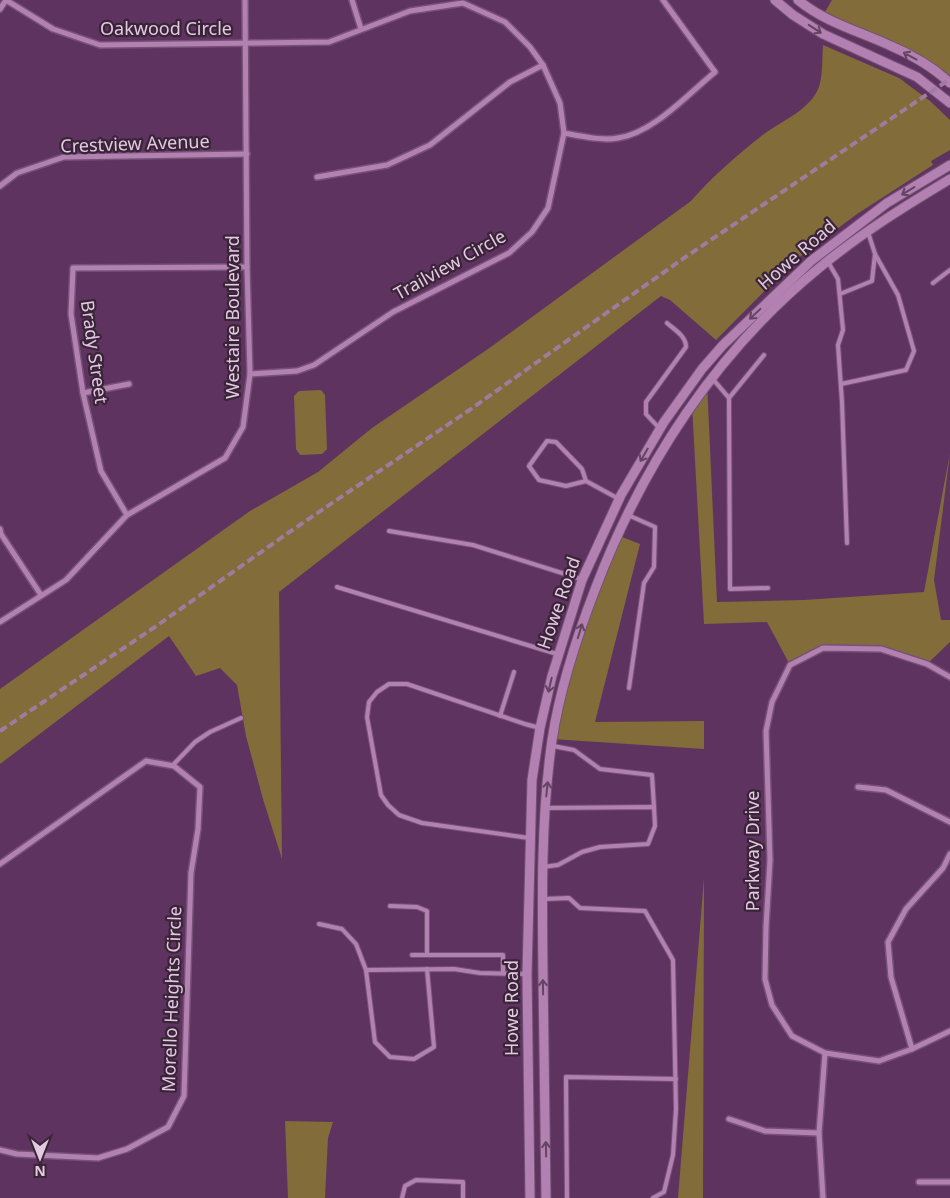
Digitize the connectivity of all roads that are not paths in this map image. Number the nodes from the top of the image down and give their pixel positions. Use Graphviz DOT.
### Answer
graph roads {
  1 [pos="6,0"];
  2 [pos="246,0"];
  3 [pos="352,0"];
  4 [pos="663,0"];
  5 [pos="775,0"];
  6 [pos="798,0"];
  7 [pos="463,2"];
  8 [pos="0,9"];
  9 [pos="361,29"];
  10 [pos="246,43"];
  11 [pos="544,65"];
  12 [pos="950,83"];
  13 [pos="950,102"];
  14 [pos="564,134"];
  15 [pos="247,154"];
  16 [pos="950,166"];
  17 [pos="317,176"];
  18 [pos="950,179"];
  19 [pos="0,186"];
  20 [pos="868,231"];
  21 [pos="874,254"];
  22 [pos="828,262"];
  23 [pos="247,266"];
  24 [pos="950,270"];
  25 [pos="933,283"];
  26 [pos="840,294"];
  27 [pos="667,323"];
  28 [pos="764,355"];
  29 [pos="250,374"];
  30 [pos="712,378"];
  31 [pos="129,384"];
  32 [pos="841,384"];
  33 [pos="83,393"];
  34 [pos="729,398"];
  35 [pos="660,429"];
  36 [pos="586,481"];
  37 [pos="619,499"];
  38 [pos="128,515"];
  39 [pos="628,515"];
  40 [pos="0,529"];
  41 [pos="390,531"];
  42 [pos="847,543"];
  43 [pos="582,580"];
  44 [pos="337,587"];
  45 [pos="768,588"];
  46 [pos="41,595"];
  47 [pos="0,622"];
  48 [pos="558,654"];
  49 [pos="514,672"];
  50 [pos="950,677"];
  51 [pos="629,688"];
  52 [pos="500,716"];
  53 [pos="241,718"];
  54 [pos="540,728"];
  55 [pos="552,746"];
  56 [pos="172,766"];
  57 [pos="858,787"];
  58 [pos="654,807"];
  59 [pos="545,808"];
  60 [pos="950,822"];
  61 [pos="530,838"];
  62 [pos="950,854"];
  63 [pos="0,864"];
  64 [pos="543,867"];
  65 [pos="543,899"];
  66 [pos="390,906"];
  67 [pos="319,924"];
  68 [pos="412,954"];
  69 [pos="427,954"];
  70 [pos="427,969"];
  71 [pos="366,970"];
  72 [pos="503,973"];
  73 [pos="527,974"];
  74 [pos="950,1031"];
  75 [pos="912,1049"];
  76 [pos="825,1053"];
  77 [pos="676,1079"];
  78 [pos="729,1119"];
  79 [pos="819,1133"];
  80 [pos="0,1150"];
  81 [pos="919,1182"];
  82 [pos="950,1182"];
  83 [pos="402,1198"];
  84 [pos="463,1198"];
  85 [pos="530,1198"];
  86 [pos="546,1198"];
  87 [pos="567,1198"];
  88 [pos="653,1198"];
  89 [pos="823,1198"];
  1 -- 8 [label="street"];
  1 -- 10 [label="street, Oakwood Circle"];
  2 -- 10 [label="street, Westaire Boulevard"];
  3 -- 9 [label="street"];
  4 -- 14 [label="street"];
  5 -- 13 [label="street, one-way"];
  12 -- 6 [label="street, one-way"];
  7 -- 9 [label="street, Trailview Circle"];
  7 -- 11 [label="street, Trailview Circle"];
  9 -- 10 [label="street, Trailview Circle"];
  10 -- 15 [label="street, Westaire Boulevard"];
  11 -- 14 [label="street, Trailview Circle"];
  11 -- 17 [label="street"];
  14 -- 29 [label="street, Trailview Circle"];
  15 -- 19 [label="street, Crestview Avenue"];
  15 -- 23 [label="street, Westaire Boulevard"];
  16 -- 35 [label="street, Howe Road, one-way"];
  18 -- 20 [label="street, Howe Road"];
  20 -- 21 [label="lane"];
  20 -- 22 [label="street, Howe Road"];
  21 -- 26 [label="lane"];
  21 -- 32 [label="lane"];
  22 -- 26 [label="lane"];
  22 -- 30 [label="street, Howe Road"];
  23 -- 29 [label="street, Westaire Boulevard"];
  23 -- 33 [label="street, Brady Street"];
  24 -- 25 [label="lane"];
  26 -- 32 [label="lane"];
  27 -- 35 [label="lane"];
  28 -- 34 [label="lane"];
  29 -- 38 [label="street, Westaire Boulevard"];
  30 -- 34 [label="lane"];
  30 -- 39 [label="street, Howe Road"];
  31 -- 33 [label="street"];
  32 -- 42 [label="lane"];
  33 -- 38 [label="street, Brady Street"];
  34 -- 45 [label="lane"];
  35 -- 37 [label="street, Howe Road, one-way"];
  36 -- 36 [label="lane"];
  36 -- 37 [label="lane"];
  37 -- 43 [label="street, Howe Road"];
  38 -- 46 [label="street, Westaire Boulevard"];
  39 -- 51 [label="lane"];
  55 -- 39 [label="street, Howe Road, one-way"];
  40 -- 46 [label="street"];
  41 -- 43 [label="lane"];
  43 -- 48 [label="street, Howe Road"];
  44 -- 48 [label="lane"];
  46 -- 47 [label="street, Westaire Boulevard"];
  48 -- 54 [label="street, Howe Road, one-way"];
  49 -- 52 [label="lane"];
  50 -- 76 [label="street, Parkway Drive"];
  52 -- 54 [label="lane"];
  52 -- 61 [label="lane"];
  53 -- 56 [label="lane"];
  54 -- 61 [label="street, Howe Road"];
  55 -- 58 [label="lane"];
  59 -- 55 [label="street, Howe Road, one-way"];
  56 -- 63 [label="street, Morello Heights Circle"];
  56 -- 80 [label="street, Morello Heights Circle"];
  57 -- 60 [label="street"];
  58 -- 59 [label="lane"];
  58 -- 64 [label="lane"];
  59 -- 64 [label="street, Howe Road"];
  61 -- 73 [label="street, Howe Road"];
  62 -- 75 [label="street"];
  64 -- 65 [label="street, Howe Road"];
  65 -- 77 [label="lane"];
  86 -- 65 [label="street, Howe Road, one-way"];
  66 -- 69 [label="lane"];
  67 -- 71 [label="lane"];
  68 -- 69 [label="lane"];
  69 -- 72 [label="lane"];
  70 -- 71 [label="lane"];
  70 -- 71 [label="lane"];
  70 -- 72 [label="lane"];
  72 -- 73 [label="lane"];
  73 -- 85 [label="street, Howe Road"];
  74 -- 75 [label="street, Parkway Drive"];
  75 -- 76 [label="street, Parkway Drive"];
  76 -- 79 [label="street"];
  77 -- 87 [label="lane"];
  77 -- 88 [label="lane"];
  78 -- 79 [label="street"];
  79 -- 89 [label="street"];
  81 -- 82 [label="street"];
  83 -- 84 [label="lane"];
}
